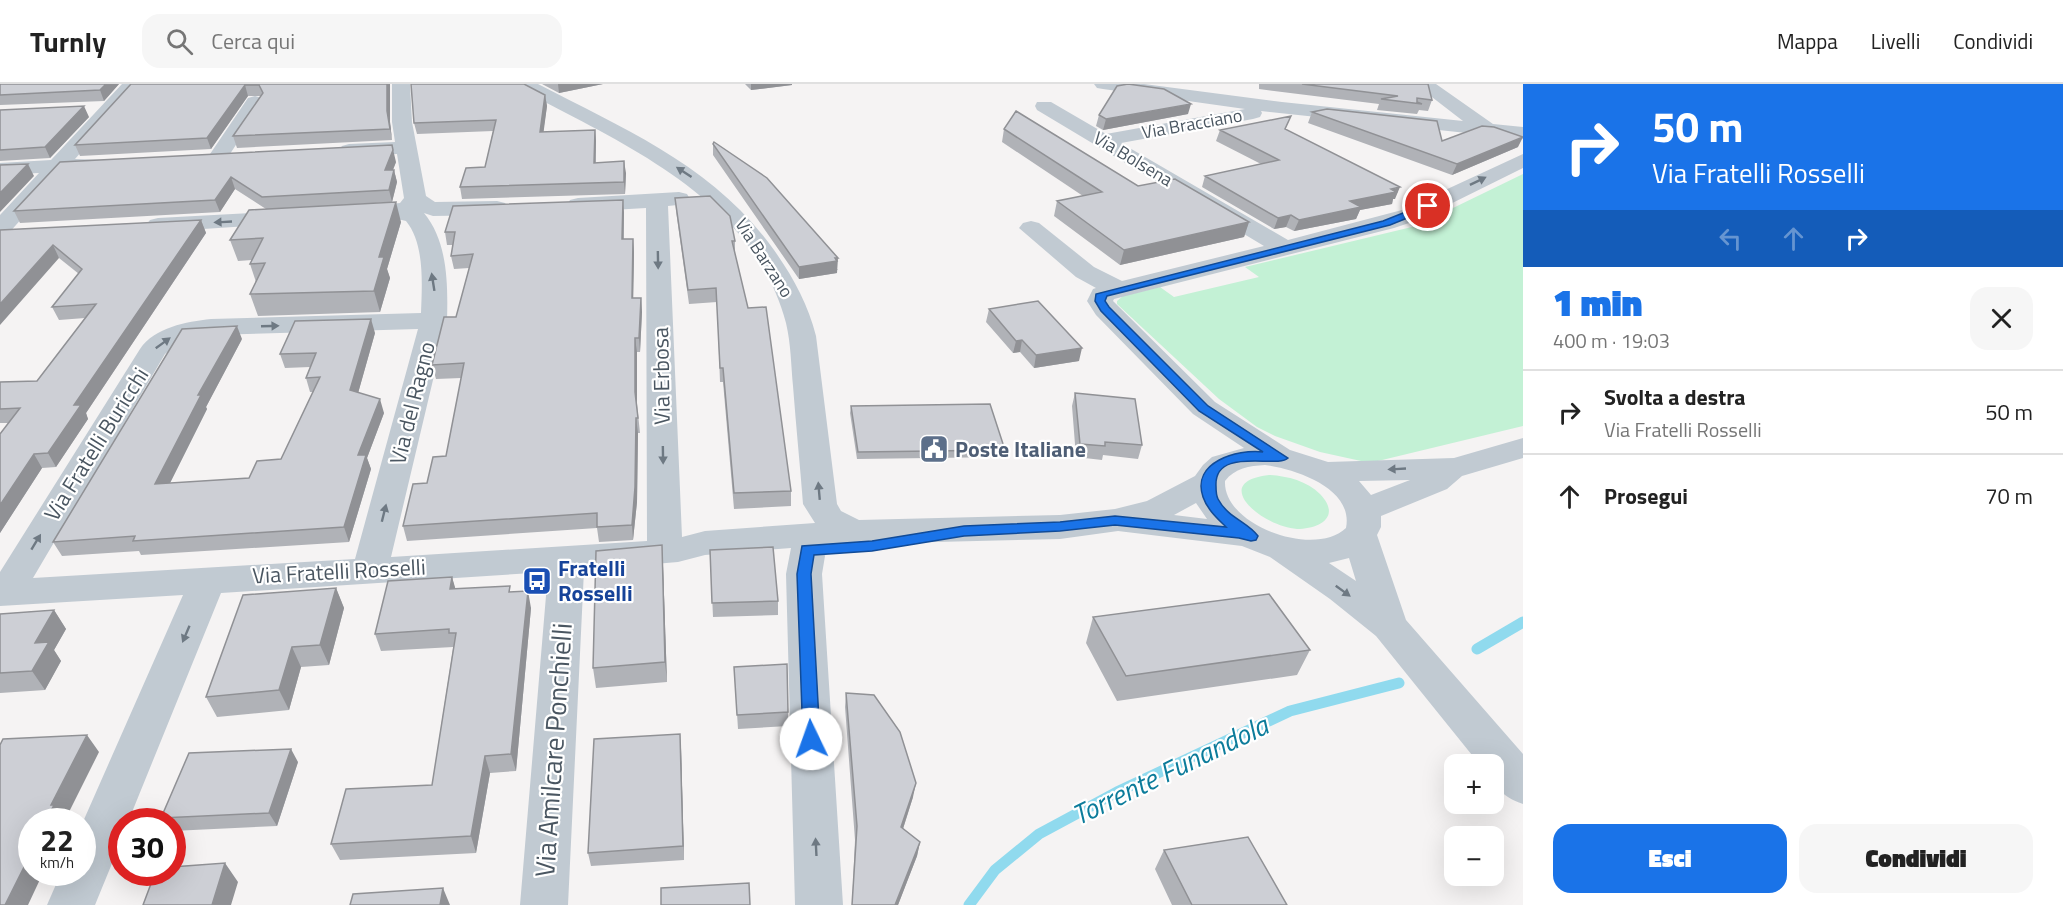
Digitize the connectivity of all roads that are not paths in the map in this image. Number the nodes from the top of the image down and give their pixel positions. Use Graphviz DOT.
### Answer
graph roads {
  1 [pos="132,84"];
  2 [pos="401,84"];
  3 [pos="524,84"];
  4 [pos="1103,84"];
  5 [pos="1424,84"];
  6 [pos="255,102"];
  7 [pos="1044,106"];
  8 [pos="108,108"];
  9 [pos="1282,108"];
  10 [pos="87,109"];
  11 [pos="1488,130"];
  12 [pos="1523,133"];
  13 [pos="1102,141"];
  14 [pos="407,147"];
  15 [pos="324,151"];
  16 [pos="242,156"];
  17 [pos="218,157"];
  18 [pos="195,158"];
  19 [pos="1523,160"];
  20 [pos="115,163"];
  21 [pos="57,166"];
  22 [pos="0,169"];
  23 [pos="714,193"];
  24 [pos="415,198"];
  25 [pos="657,202"];
  26 [pos="551,206"];
  27 [pos="516,207"];
  28 [pos="457,210"];
  29 [pos="386,213"];
  30 [pos="327,216"];
  31 [pos="304,217"];
  32 [pos="138,226"];
  33 [pos="1031,228"];
  34 [pos="7,232"];
  35 [pos="426,234"];
  36 [pos="1285,249"];
  37 [pos="1118,288"];
  38 [pos="434,321"];
  39 [pos="1203,408"];
  40 [pos="1523,448"];
  41 [pos="1281,458"];
  42 [pos="1455,468"];
  43 [pos="1323,472"];
  44 [pos="1213,474"];
  45 [pos="1115,520"];
  46 [pos="1361,523"];
  47 [pos="964,531"];
  48 [pos="853,532"];
  49 [pos="1264,541"];
  50 [pos="672,550"];
  51 [pos="808,550"];
  52 [pos="567,559"];
  53 [pos="370,569"];
  54 [pos="207,579"];
  55 [pos="3,592"];
  56 [pos="1389,626"];
  57 [pos="1523,785"];
  58 [pos="71,905"];
  59 [pos="544,905"];
  60 [pos="819,905"];
  1 -- 8 [label="street"];
  2 -- 14 [label="street"];
  23 -- 3 [label="street, Via Barzano, one-way"];
  4 -- 9 [label="street"];
  5 -- 11 [label="street"];
  6 -- 17 [label="street"];
  7 -- 13 [label="street, Via Bolsena"];
  8 -- 10 [label="street"];
  8 -- 21 [label="street"];
  9 -- 11 [label="street"];
  9 -- 13 [label="street, Via Bracciano"];
  11 -- 12 [label="street"];
  13 -- 36 [label="street, Via Bolsena"];
  14 -- 15 [label="street"];
  14 -- 24 [label="street"];
  16 -- 17 [label="street"];
  17 -- 18 [label="street"];
  36 -- 19 [label="street, one-way"];
  20 -- 21 [label="street"];
  21 -- 22 [label="street"];
  21 -- 34 [label="street"];
  23 -- 25 [label="street"];
  48 -- 23 [label="street, Via Barzano, one-way"];
  24 -- 28 [label="street"];
  24 -- 29 [label="street"];
  25 -- 26 [label="street"];
  25 -- 50 [label="street, Via Erbosa, one-way"];
  27 -- 28 [label="street"];
  28 -- 35 [label="street"];
  29 -- 30 [label="street"];
  29 -- 35 [label="street"];
  31 -- 32 [label="street, one-way"];
  33 -- 37 [label="street"];
  38 -- 35 [label="street, Via del Ragno, one-way"];
  36 -- 37 [label="street"];
  37 -- 39 [label="street"];
  53 -- 38 [label="street, Via del Ragno, one-way"];
  55 -- 38 [label="street, Via Fratelli Buricchi, one-way"];
  39 -- 41 [label="street"];
  39 -- 44 [label="street"];
  40 -- 42 [label="street"];
  41 -- 43 [label="street"];
  41 -- 44 [label="street"];
  42 -- 43 [label="street, one-way"];
  42 -- 46 [label="street"];
  43 -- 46 [label="street"];
  44 -- 45 [label="street"];
  44 -- 49 [label="street"];
  45 -- 47 [label="street, Via Fratelli Rosselli"];
  45 -- 49 [label="street"];
  46 -- 49 [label="street"];
  46 -- 56 [label="street"];
  47 -- 48 [label="street, Via Fratelli Rosselli"];
  47 -- 51 [label="street, Via Fratelli Rosselli"];
  48 -- 50 [label="street, Via Fratelli Rosselli"];
  49 -- 56 [label="street, one-way"];
  50 -- 51 [label="street, Via Fratelli Rosselli"];
  50 -- 52 [label="street, Via Fratelli Rosselli"];
  60 -- 51 [label="street, one-way"];
  52 -- 53 [label="street, Via Fratelli Rosselli"];
  52 -- 59 [label="street, Via Amilcare Ponchielli"];
  53 -- 54 [label="street, Via Fratelli Rosselli"];
  54 -- 55 [label="street, Via Fratelli Rosselli"];
  54 -- 58 [label="street, one-way"];
  56 -- 57 [label="street"];
}
